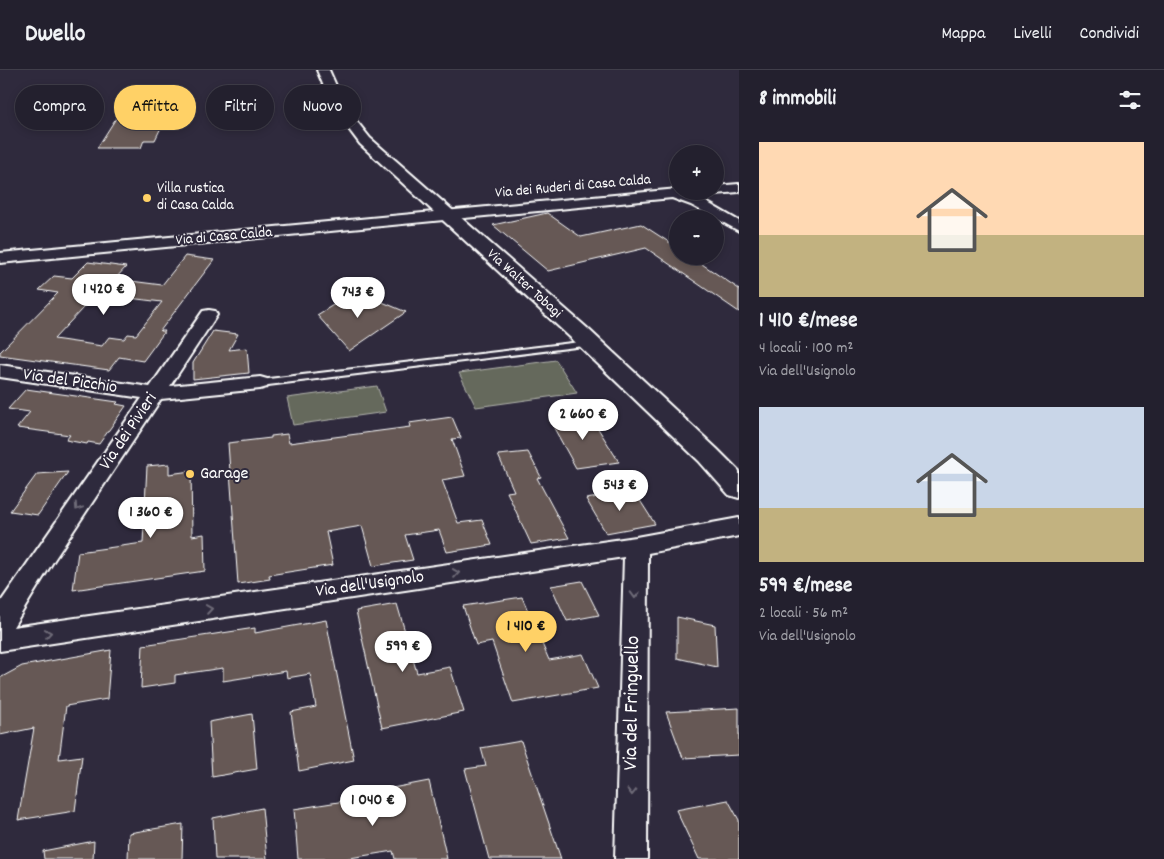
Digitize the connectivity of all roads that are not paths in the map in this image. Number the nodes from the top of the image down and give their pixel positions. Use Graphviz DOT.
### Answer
graph roads {
  1 [pos="323,70"];
  2 [pos="739,188"];
  3 [pos="724,189"];
  4 [pos="667,194"];
  5 [pos="447,215"];
  6 [pos="739,227"];
  7 [pos="6,258"];
  8 [pos="0,268"];
  9 [pos="210,315"];
  10 [pos="590,343"];
  11 [pos="0,371"];
  12 [pos="260,383"];
  13 [pos="155,394"];
  14 [pos="739,488"];
  15 [pos="739,527"];
  16 [pos="636,546"];
  17 [pos="0,625"];
  18 [pos="0,640"];
  19 [pos="631,859"];
  1 -- 5 [label="street, Via Walter Tobagi"];
  2 -- 3 [label="street"];
  4 -- 5 [label="street, Via dei Ruderi di Casa Calda"];
  4 -- 6 [label="street"];
  5 -- 7 [label="street, Via di Casa Calda"];
  5 -- 10 [label="street, Via Walter Tobagi"];
  7 -- 8 [label="street"];
  9 -- 13 [label="street, Via dei Pivieri"];
  10 -- 12 [label="lane"];
  10 -- 14 [label="street, Via Walter Tobagi"];
  11 -- 13 [label="street, Via del Picchio"];
  12 -- 13 [label="street, Via del Picchio"];
  13 -- 17 [label="street, Via dei Pivieri, one-way"];
  15 -- 16 [label="street, Via dell'Usignolo"];
  18 -- 16 [label="street, Via dell'Usignolo, one-way"];
  16 -- 19 [label="street, Via del Fringuello, one-way"];
}
